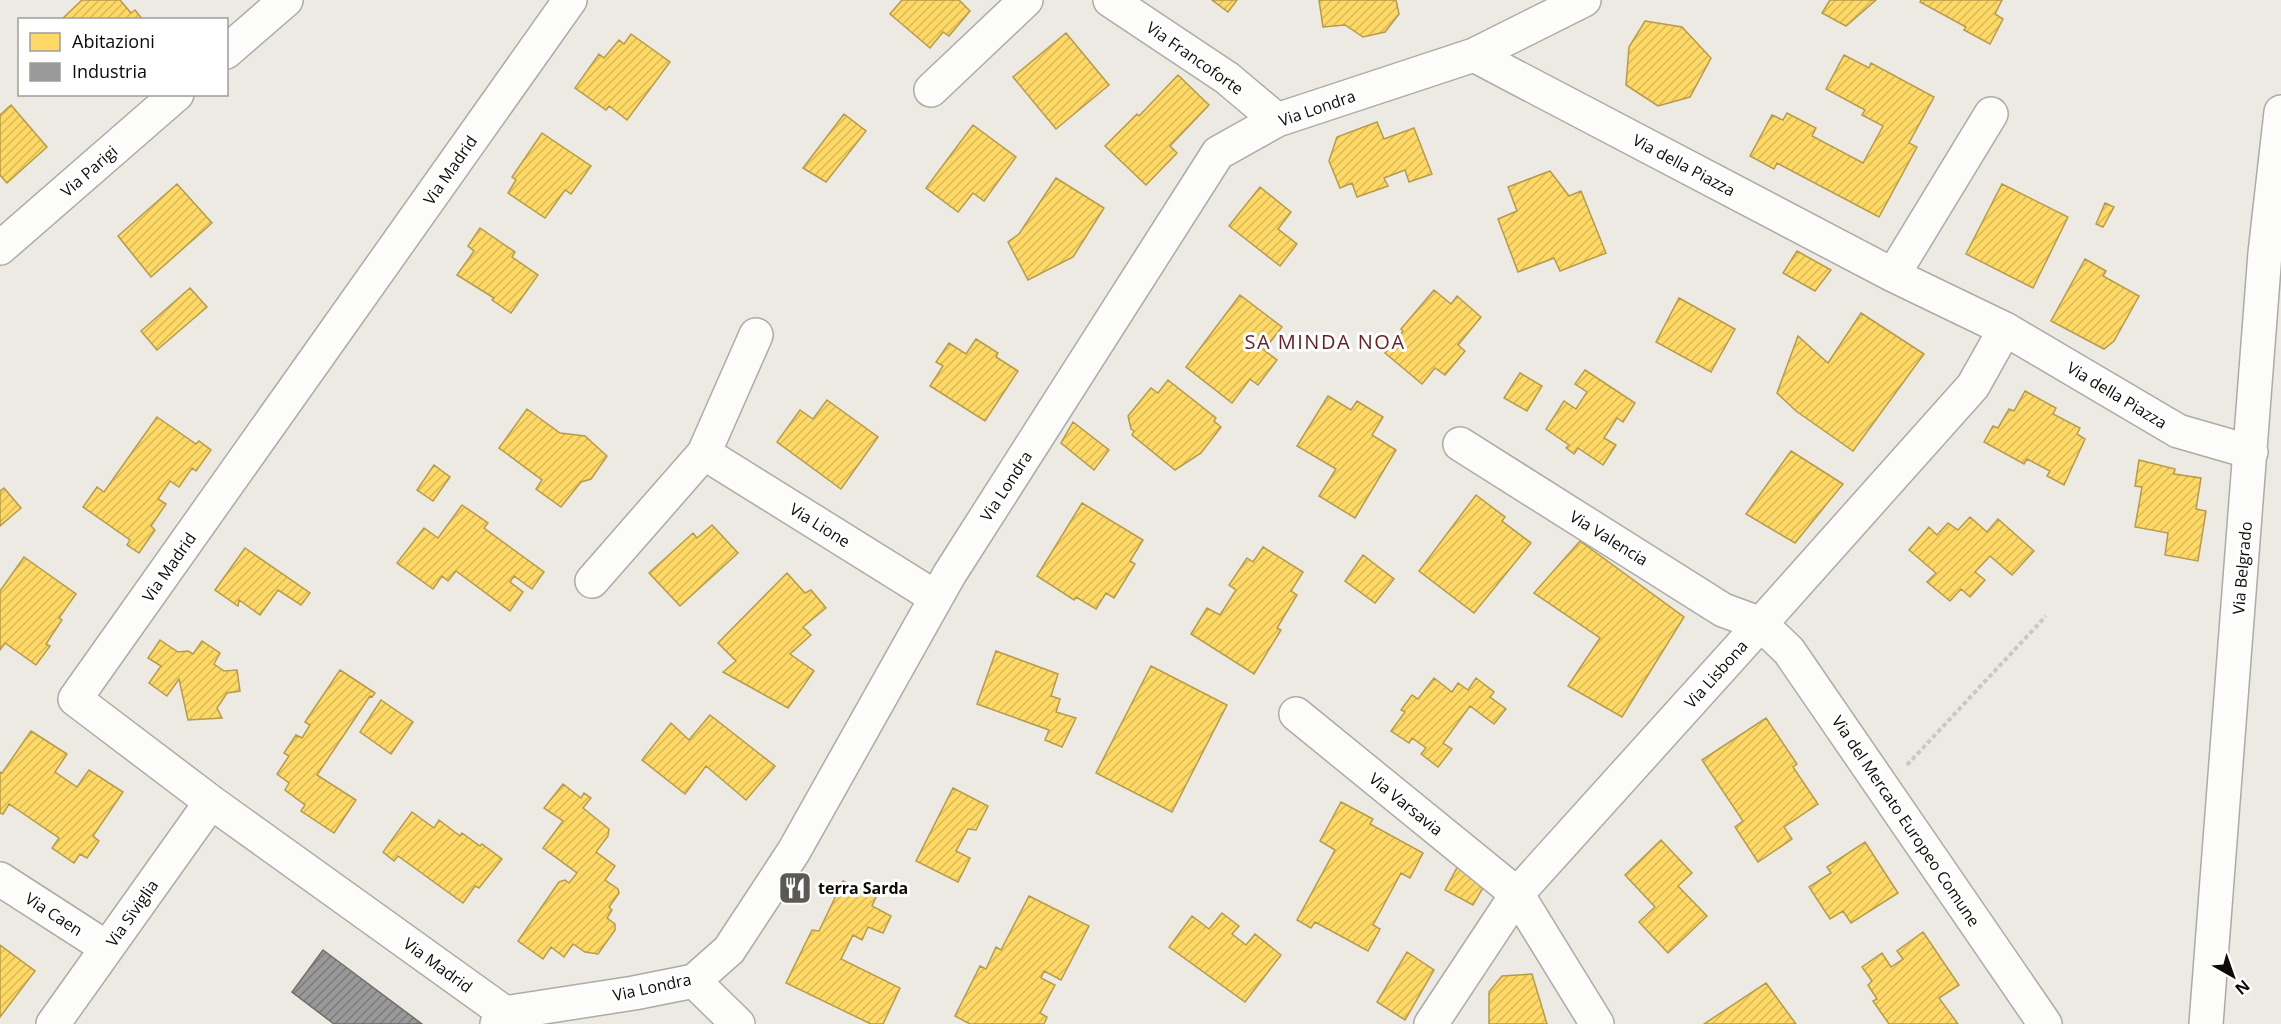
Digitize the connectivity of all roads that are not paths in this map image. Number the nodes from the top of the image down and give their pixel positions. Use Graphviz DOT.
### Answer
graph roads {
  1 [pos="286,0"];
  2 [pos="570,0"];
  3 [pos="1026,0"];
  4 [pos="1110,0"];
  5 [pos="1584,0"];
  6 [pos="228,50"];
  7 [pos="1474,55"];
  8 [pos="931,90"];
  9 [pos="175,96"];
  10 [pos="2281,112"];
  11 [pos="1991,114"];
  12 [pos="1277,120"];
  13 [pos="0,248"];
  14 [pos="2273,254"];
  15 [pos="1893,275"];
  16 [pos="2006,330"];
  17 [pos="756,335"];
  18 [pos="1460,444"];
  19 [pos="2251,452"];
  20 [pos="704,453"];
  21 [pos="592,580"];
  22 [pos="935,597"];
  23 [pos="1761,624"];
  24 [pos="1296,714"];
  25 [pos="211,802"];
  26 [pos="0,879"];
  27 [pos="1516,894"];
  28 [pos="107,948"];
  29 [pos="694,981"];
  30 [pos="501,1018"];
  31 [pos="53,1024"];
  32 [pos="738,1024"];
  33 [pos="1431,1024"];
  34 [pos="1597,1024"];
  35 [pos="2045,1024"];
  36 [pos="2206,1024"];
  1 -- 6 [label="street"];
  2 -- 25 [label="street, Via Madrid"];
  3 -- 8 [label="street"];
  4 -- 12 [label="street, Via Francoforte"];
  5 -- 7 [label="street, Via Londra"];
  7 -- 12 [label="street, Via Londra"];
  7 -- 15 [label="street, Via della Piazza"];
  9 -- 13 [label="street, Via Parigi"];
  10 -- 14 [label="street, Via Belgrado"];
  11 -- 15 [label="street"];
  12 -- 22 [label="street, Via Londra"];
  14 -- 19 [label="street, Via Belgrado"];
  15 -- 16 [label="street, Via della Piazza"];
  16 -- 19 [label="street, Via della Piazza"];
  16 -- 23 [label="street, Via Lisbona"];
  17 -- 20 [label="street"];
  18 -- 23 [label="street, Via Valencia"];
  19 -- 36 [label="street, Via Belgrado"];
  20 -- 21 [label="street"];
  20 -- 22 [label="street, Via Lione"];
  22 -- 29 [label="street, Via Londra"];
  23 -- 27 [label="street, Via Lisbona"];
  23 -- 35 [label="street, Via del Mercato Europeo Comune"];
  24 -- 27 [label="street, Via Varsavia"];
  25 -- 28 [label="street, Via Siviglia"];
  25 -- 30 [label="street, Via Madrid"];
  26 -- 28 [label="street, Via Caen"];
  27 -- 33 [label="street, Via Lisbona"];
  27 -- 34 [label="street, Via Varsavia"];
  28 -- 31 [label="street, Via Siviglia"];
  29 -- 30 [label="street, Via Londra"];
  29 -- 32 [label="street"];
}
